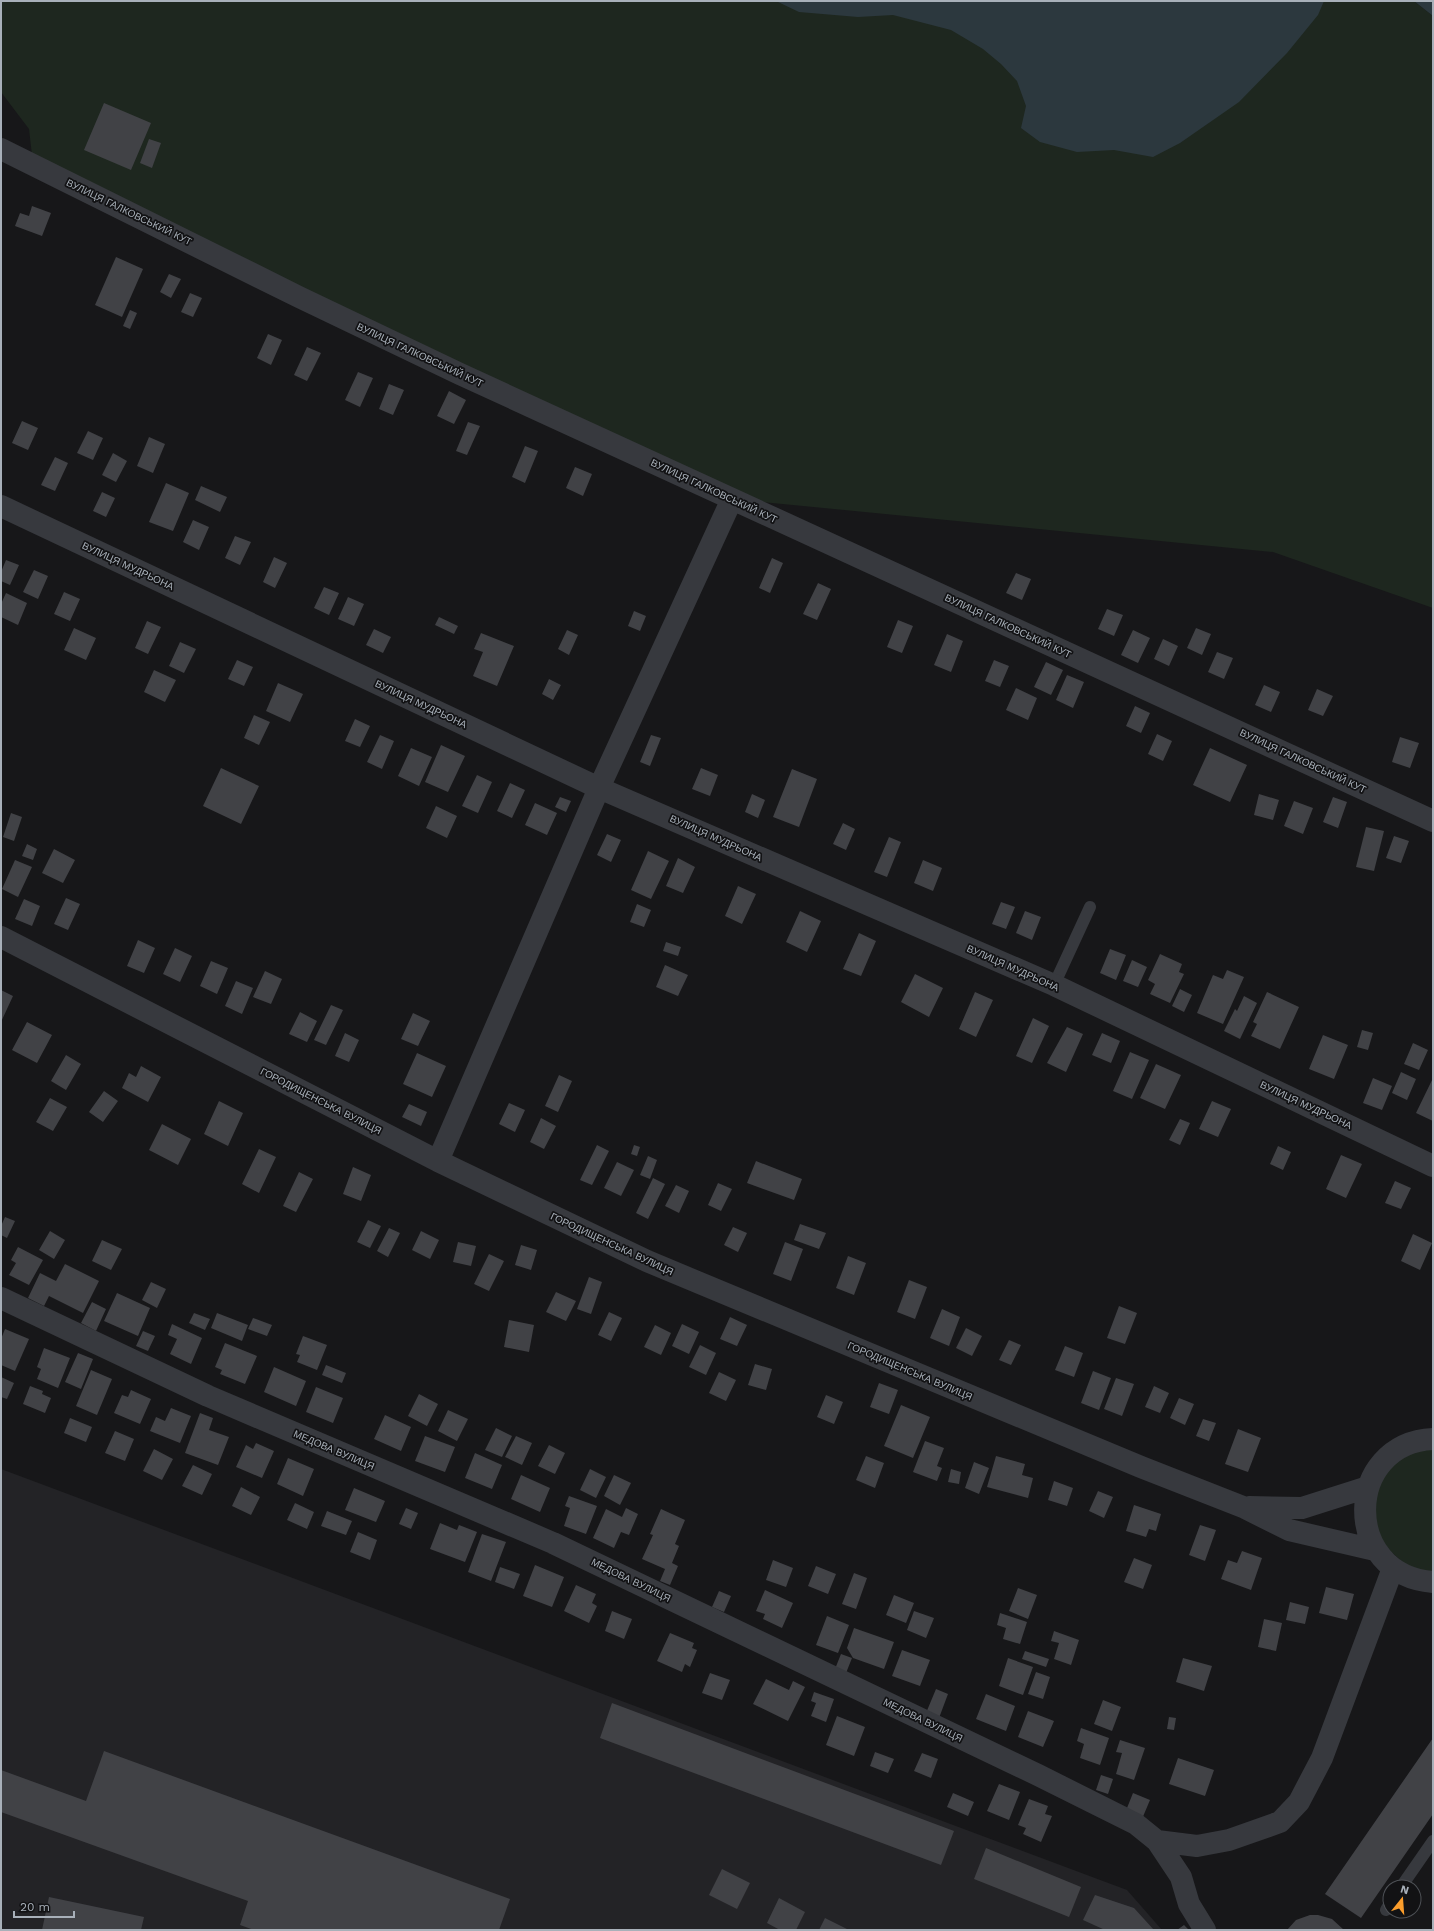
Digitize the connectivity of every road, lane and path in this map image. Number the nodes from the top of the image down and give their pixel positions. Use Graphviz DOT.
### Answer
graph roads {
  1 [pos="1,149"];
  2 [pos="732,499"];
  3 [pos="1,506"];
  4 [pos="600,788"];
  5 [pos="1433,821"];
  6 [pos="1090,907"];
  7 [pos="1,937"];
  8 [pos="1054,986"];
  9 [pos="438,1161"];
  10 [pos="1433,1166"];
  11 [pos="1,1298"];
  12 [pos="1433,1439"];
  13 [pos="1368,1487"];
  14 [pos="1243,1507"];
  15 [pos="1375,1550"];
  16 [pos="1394,1568"];
  17 [pos="1433,1582"];
  18 [pos="1433,1840"];
  19 [pos="1157,1841"];
  20 [pos="1406,1879"];
  21 [pos="1205,1930"];
  1 -- 2 [label="street, ВУЛИЦЯ ГАЛКОВСЬКИЙ КУТ"];
  2 -- 4 [label="street"];
  2 -- 5 [label="street, ВУЛИЦЯ ГАЛКОВСЬКИЙ КУТ"];
  3 -- 4 [label="street, ВУЛИЦЯ МУДРЬОНА"];
  4 -- 8 [label="street, ВУЛИЦЯ МУДРЬОНА"];
  4 -- 9 [label="street"];
  6 -- 8 [label="lane"];
  7 -- 9 [label="street, ГОРОДИЩЕНСЬКА ВУЛИЦЯ"];
  8 -- 10 [label="street, ВУЛИЦЯ МУДРЬОНА"];
  9 -- 14 [label="street, ГОРОДИЩЕНСЬКА ВУЛИЦЯ"];
  11 -- 19 [label="street, МЕДОВА ВУЛИЦЯ"];
  12 -- 13 [label="street"];
  13 -- 14 [label="street, ГОРОДИЩЕНСЬКА ВУЛИЦЯ"];
  13 -- 15 [label="street"];
  14 -- 15 [label="street, ГОРОДИЩЕНСЬКА ВУЛИЦЯ"];
  15 -- 16 [label="street"];
  16 -- 17 [label="street"];
  16 -- 19 [label="street"];
  18 -- 20 [label="lane"];
  19 -- 21 [label="street, МЕДОВА ВУЛИЦЯ"];
}
